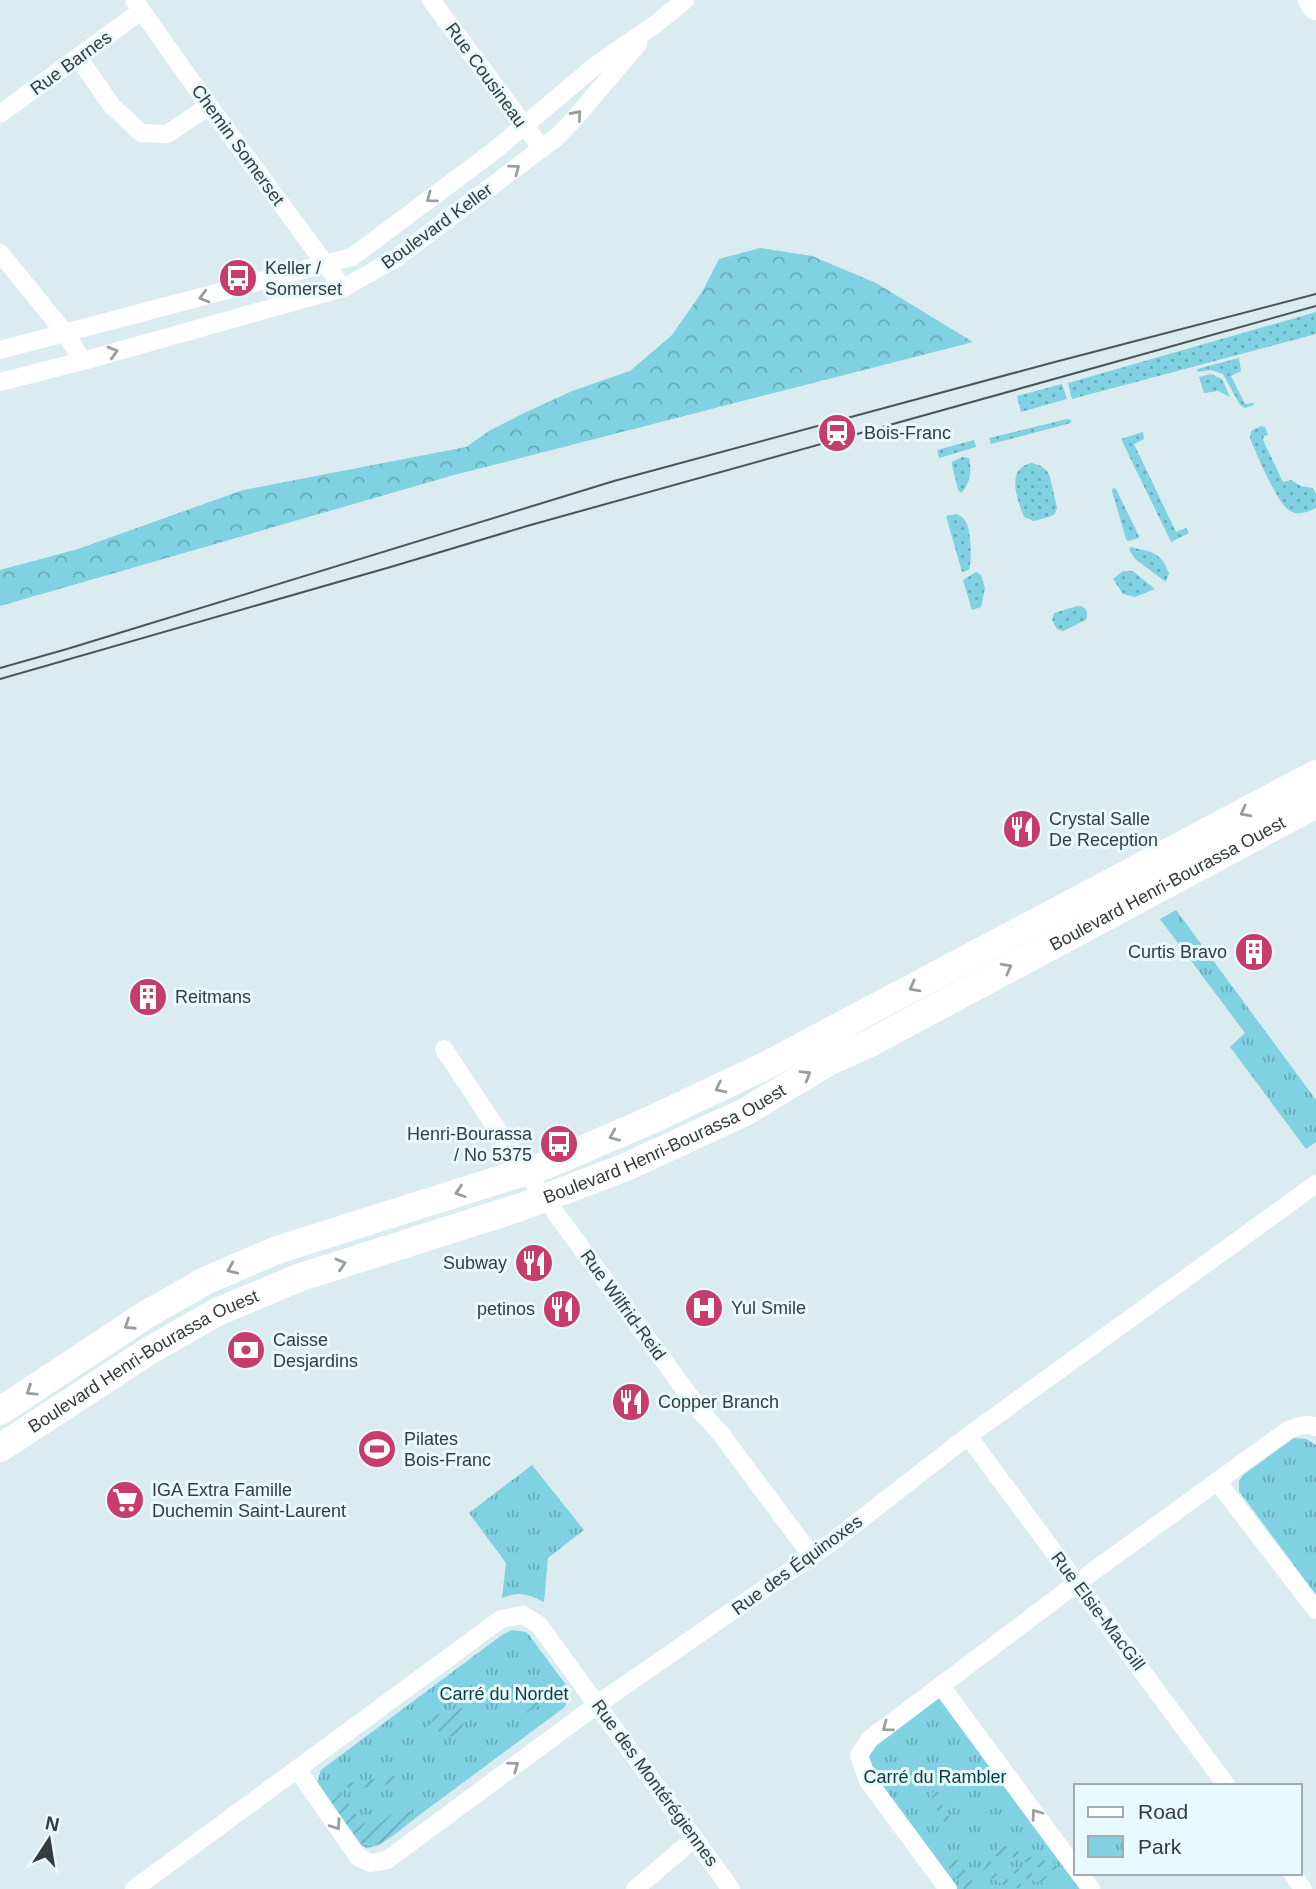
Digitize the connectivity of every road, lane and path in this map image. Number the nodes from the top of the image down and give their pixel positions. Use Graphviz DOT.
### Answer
graph roads {
  1 [pos="431,0"];
  2 [pos="685,0"];
  3 [pos="1312,0"];
  4 [pos="137,5"];
  5 [pos="1316,6"];
  6 [pos="657,23"];
  7 [pos="78,57"];
  8 [pos="209,106"];
  9 [pos="0,114"];
  10 [pos="524,127"];
  11 [pos="542,149"];
  12 [pos="0,253"];
  13 [pos="326,264"];
  14 [pos="343,288"];
  15 [pos="66,334"];
  16 [pos="0,350"];
  17 [pos="83,361"];
  18 [pos="0,382"];
  19 [pos="1316,775"];
  20 [pos="1316,804"];
  21 [pos="444,1049"];
  22 [pos="525,1171"];
  23 [pos="1316,1184"];
  24 [pos="546,1198"];
  25 [pos="0,1411"];
  26 [pos="1316,1427"];
  27 [pos="968,1436"];
  28 [pos="0,1448"];
  29 [pos="1217,1481"];
  30 [pos="811,1555"];
  31 [pos="1077,1583"];
  32 [pos="1316,1609"];
  33 [pos="941,1686"];
  34 [pos="598,1704"];
  35 [pos="297,1769"];
  36 [pos="1226,1784"];
  37 [pos="695,1838"];
  38 [pos="1074,1869"];
  39 [pos="144,1886"];
  40 [pos="635,1889"];
  41 [pos="731,1889"];
  42 [pos="948,1889"];
  1 -- 10 [label="street, Rue Cousineau"];
  2 -- 6 [label="street, Boulevard Keller"];
  3 -- 5 [label="main road"];
  4 -- 7 [label="street, Rue Barnes"];
  4 -- 8 [label="street, Chemin Somerset"];
  6 -- 10 [label="street, Boulevard Keller"];
  11 -- 6 [label="street, Boulevard Keller, one-way"];
  7 -- 8 [label="street"];
  7 -- 9 [label="street, Rue Barnes"];
  8 -- 13 [label="street, Chemin Somerset"];
  10 -- 11 [label="street, Rue Cousineau"];
  10 -- 13 [label="street, Boulevard Keller, one-way"];
  14 -- 11 [label="street, Boulevard Keller, one-way"];
  12 -- 15 [label="street"];
  13 -- 14 [label="street, Chemin Somerset"];
  13 -- 15 [label="street, Boulevard Keller, one-way"];
  17 -- 14 [label="street, Boulevard Keller, one-way"];
  15 -- 16 [label="street, Boulevard Keller"];
  15 -- 17 [label="street"];
  17 -- 18 [label="street, Boulevard Keller"];
  19 -- 22 [label="main road, Boulevard Henri-Bourassa Ouest, one-way"];
  24 -- 20 [label="main road, Boulevard Henri-Bourassa Ouest, one-way"];
  21 -- 22 [label="street, Rue Wilfrid-Reid"];
  22 -- 24 [label="street, Rue Wilfrid-Reid"];
  22 -- 25 [label="main road, Boulevard Henri-Bourassa Ouest, one-way"];
  23 -- 27 [label="street, Rue des Équinoxes"];
  28 -- 24 [label="main road, Boulevard Henri-Bourassa Ouest, one-way"];
  24 -- 30 [label="street, Rue Wilfrid-Reid"];
  26 -- 29 [label="street"];
  27 -- 30 [label="street, Rue des Équinoxes"];
  27 -- 31 [label="street, Rue Elsie-MacGill"];
  29 -- 31 [label="street"];
  29 -- 32 [label="street"];
  30 -- 34 [label="street, Rue des Équinoxes"];
  31 -- 33 [label="street"];
  31 -- 36 [label="street, Rue Elsie-MacGill"];
  38 -- 33 [label="street, one-way"];
  33 -- 42 [label="street, one-way"];
  34 -- 35 [label="street, Rue des Montérégiennes"];
  35 -- 34 [label="street, Rue des Équinoxes, one-way"];
  34 -- 37 [label="street, Rue des Montérégiennes"];
  35 -- 39 [label="street"];
  37 -- 40 [label="street"];
  37 -- 41 [label="street, Rue des Montérégiennes"];
}
